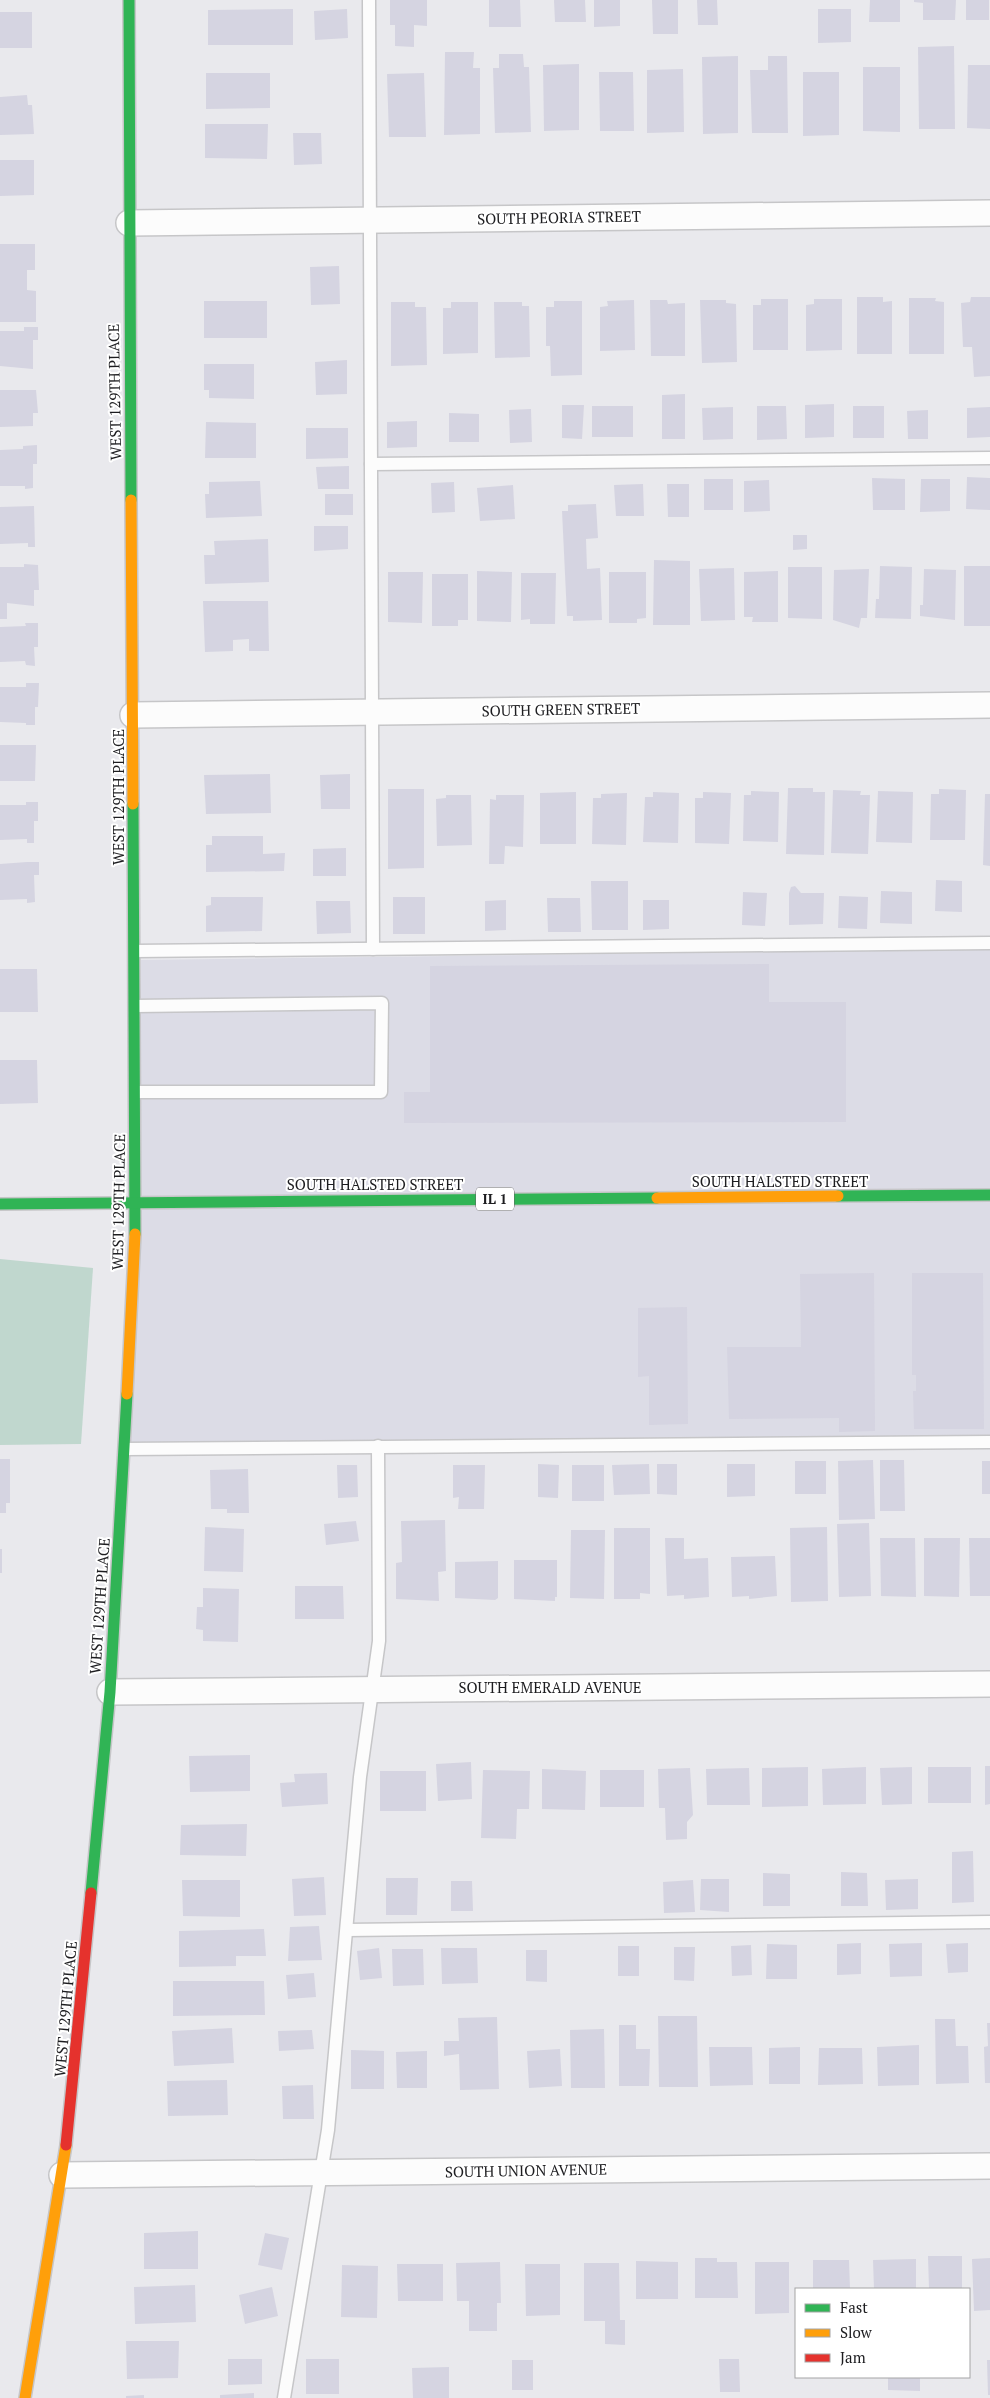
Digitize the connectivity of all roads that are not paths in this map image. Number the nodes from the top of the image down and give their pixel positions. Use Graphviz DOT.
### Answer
graph roads {
  1 [pos="129,0"];
  2 [pos="369,0"];
  3 [pos="990,213"];
  4 [pos="370,220"];
  5 [pos="129,223"];
  6 [pos="990,458"];
  7 [pos="371,464"];
  8 [pos="990,705"];
  9 [pos="372,712"];
  10 [pos="133,715"];
  11 [pos="990,944"];
  12 [pos="373,949"];
  13 [pos="135,951"];
  14 [pos="135,1006"];
  15 [pos="136,1092"];
  16 [pos="990,1195"];
  17 [pos="136,1202"];
  18 [pos="0,1204"];
  19 [pos="990,1442"];
  20 [pos="378,1446"];
  21 [pos="125,1448"];
  22 [pos="990,1684"];
  23 [pos="373,1690"];
  24 [pos="110,1692"];
  25 [pos="990,1922"];
  26 [pos="347,1930"];
  27 [pos="990,2166"];
  28 [pos="322,2173"];
  29 [pos="62,2175"];
  30 [pos="25,2398"];
  31 [pos="284,2398"];
  1 -- 5 [label="street, WEST 129TH PLACE"];
  2 -- 4 [label="lane"];
  3 -- 4 [label="street, SOUTH PEORIA STREET"];
  4 -- 5 [label="street, SOUTH PEORIA STREET"];
  4 -- 7 [label="lane"];
  5 -- 10 [label="street, WEST 129TH PLACE"];
  6 -- 7 [label="lane"];
  7 -- 9 [label="lane"];
  8 -- 9 [label="street, SOUTH GREEN STREET"];
  9 -- 10 [label="street, SOUTH GREEN STREET"];
  9 -- 12 [label="lane"];
  10 -- 13 [label="street, WEST 129TH PLACE"];
  11 -- 12 [label="lane"];
  12 -- 13 [label="lane"];
  13 -- 14 [label="street, WEST 129TH PLACE"];
  14 -- 15 [label="street, WEST 129TH PLACE"];
  14 -- 15 [label="lane"];
  15 -- 17 [label="street, WEST 129TH PLACE"];
  16 -- 17 [label="street, SOUTH HALSTED STREET / IL 1"];
  17 -- 18 [label="street, SOUTH HALSTED STREET / IL 1"];
  17 -- 21 [label="street, WEST 129TH PLACE"];
  19 -- 20 [label="lane"];
  20 -- 21 [label="lane"];
  20 -- 23 [label="lane"];
  21 -- 24 [label="street, WEST 129TH PLACE"];
  22 -- 23 [label="street, SOUTH EMERALD AVENUE"];
  23 -- 24 [label="street, SOUTH EMERALD AVENUE"];
  23 -- 26 [label="lane"];
  24 -- 29 [label="street, WEST 129TH PLACE"];
  25 -- 26 [label="lane"];
  26 -- 28 [label="lane"];
  27 -- 28 [label="street, SOUTH UNION AVENUE"];
  28 -- 29 [label="street, SOUTH UNION AVENUE"];
  28 -- 31 [label="lane"];
  29 -- 30 [label="street, WEST 129TH PLACE"];
}
